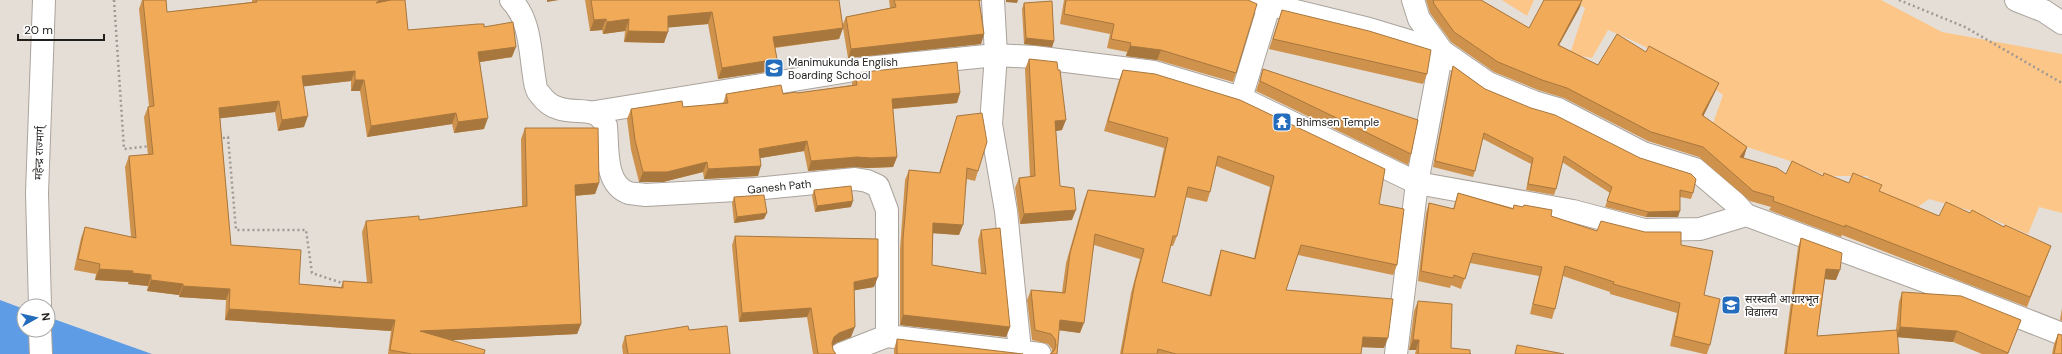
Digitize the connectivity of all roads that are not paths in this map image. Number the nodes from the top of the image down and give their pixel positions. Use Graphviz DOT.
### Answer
graph roads {
  1 [pos="44,0"];
  2 [pos="512,0"];
  3 [pos="993,0"];
  4 [pos="1413,0"];
  5 [pos="2016,0"];
  6 [pos="1260,3"];
  7 [pos="2062,23"];
  8 [pos="1442,51"];
  9 [pos="996,55"];
  10 [pos="1241,98"];
  11 [pos="595,112"];
  12 [pos="1417,182"];
  13 [pos="1746,215"];
  14 [pos="40,298"];
  15 [pos="2062,334"];
  16 [pos="887,336"];
  17 [pos="40,338"];
  18 [pos="1030,352"];
  19 [pos="41,354"];
  20 [pos="841,354"];
  21 [pos="1396,354"];
  1 -- 14 [label="main road, महेन्द्र राज्मार्ग्"];
  2 -- 11 [label="main road"];
  3 -- 9 [label="main road"];
  4 -- 8 [label="main road"];
  5 -- 7 [label="main road"];
  6 -- 8 [label="main road"];
  6 -- 10 [label="main road"];
  8 -- 12 [label="main road"];
  8 -- 13 [label="main road"];
  9 -- 10 [label="main road"];
  9 -- 11 [label="main road"];
  9 -- 18 [label="main road"];
  10 -- 12 [label="main road"];
  11 -- 16 [label="main road, Ganesh Path"];
  12 -- 13 [label="main road"];
  12 -- 21 [label="main road"];
  13 -- 15 [label="main road"];
  16 -- 18 [label="main road"];
  16 -- 20 [label="main road"];
  17 -- 19 [label="main road"];
}
